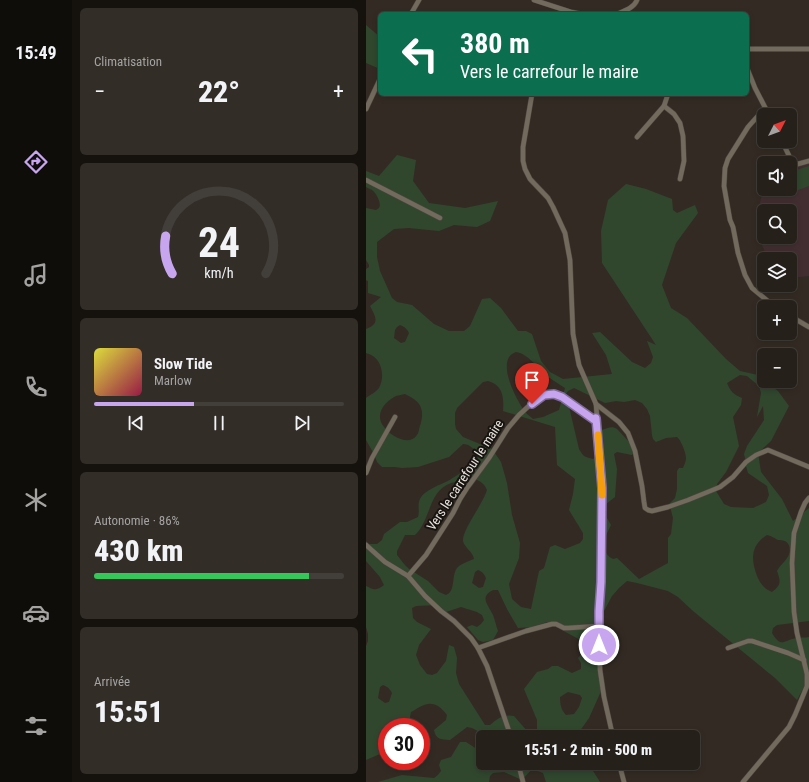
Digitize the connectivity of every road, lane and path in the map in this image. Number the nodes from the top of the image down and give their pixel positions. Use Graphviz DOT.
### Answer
graph roads {
  1 [pos="419,0"];
  2 [pos="534,0"];
  3 [pos="637,0"];
  4 [pos="412,12"];
  5 [pos="567,12"];
  6 [pos="622,12"];
  7 [pos="749,49"];
  8 [pos="809,49"];
  9 [pos="749,73"];
  10 [pos="378,83"];
  11 [pos="532,96"];
  12 [pos="667,96"];
  13 [pos="664,106"];
  14 [pos="765,108"];
  15 [pos="366,109"];
  16 [pos="757,117"];
  17 [pos="637,137"];
  18 [pos="785,148"];
  19 [pos="809,160"];
  20 [pos="366,180"];
  21 [pos="680,180"];
  22 [pos="440,218"];
  23 [pos="767,300"];
  24 [pos="797,320"];
  25 [pos="809,327"];
  26 [pos="596,404"];
  27 [pos="395,417"];
  28 [pos="596,418"];
  29 [pos="809,467"];
  30 [pos="366,473"];
  31 [pos="809,498"];
  32 [pos="366,545"];
  33 [pos="408,576"];
  34 [pos="599,626"];
  35 [pos="478,648"];
  36 [pos="728,648"];
  37 [pos="804,660"];
  38 [pos="808,679"];
  39 [pos="509,730"];
  40 [pos="611,730"];
  41 [pos="520,770"];
  42 [pos="621,770"];
  43 [pos="523,782"];
  44 [pos="624,782"];
  45 [pos="743,782"];
  1 -- 4 [label="street"];
  2 -- 5 [label="street"];
  3 -- 6 [label="street"];
  7 -- 8 [label="street"];
  9 -- 14 [label="street"];
  10 -- 15 [label="street"];
  11 -- 26 [label="street"];
  12 -- 13 [label="street"];
  13 -- 17 [label="street"];
  13 -- 21 [label="street"];
  16 -- 23 [label="street"];
  18 -- 19 [label="street"];
  20 -- 22 [label="street"];
  24 -- 25 [label="street"];
  26 -- 28 [label="street"];
  26 -- 29 [label="street"];
  27 -- 30 [label="street"];
  28 -- 33 [label="street, Vers le carrefour le maire"];
  28 -- 34 [label="street"];
  31 -- 37 [label="street"];
  32 -- 33 [label="street"];
  33 -- 35 [label="street"];
  34 -- 35 [label="street"];
  34 -- 40 [label="street"];
  35 -- 39 [label="street"];
  36 -- 37 [label="street"];
  37 -- 38 [label="street"];
  38 -- 45 [label="street"];
  41 -- 43 [label="street"];
  42 -- 44 [label="street"];
}
